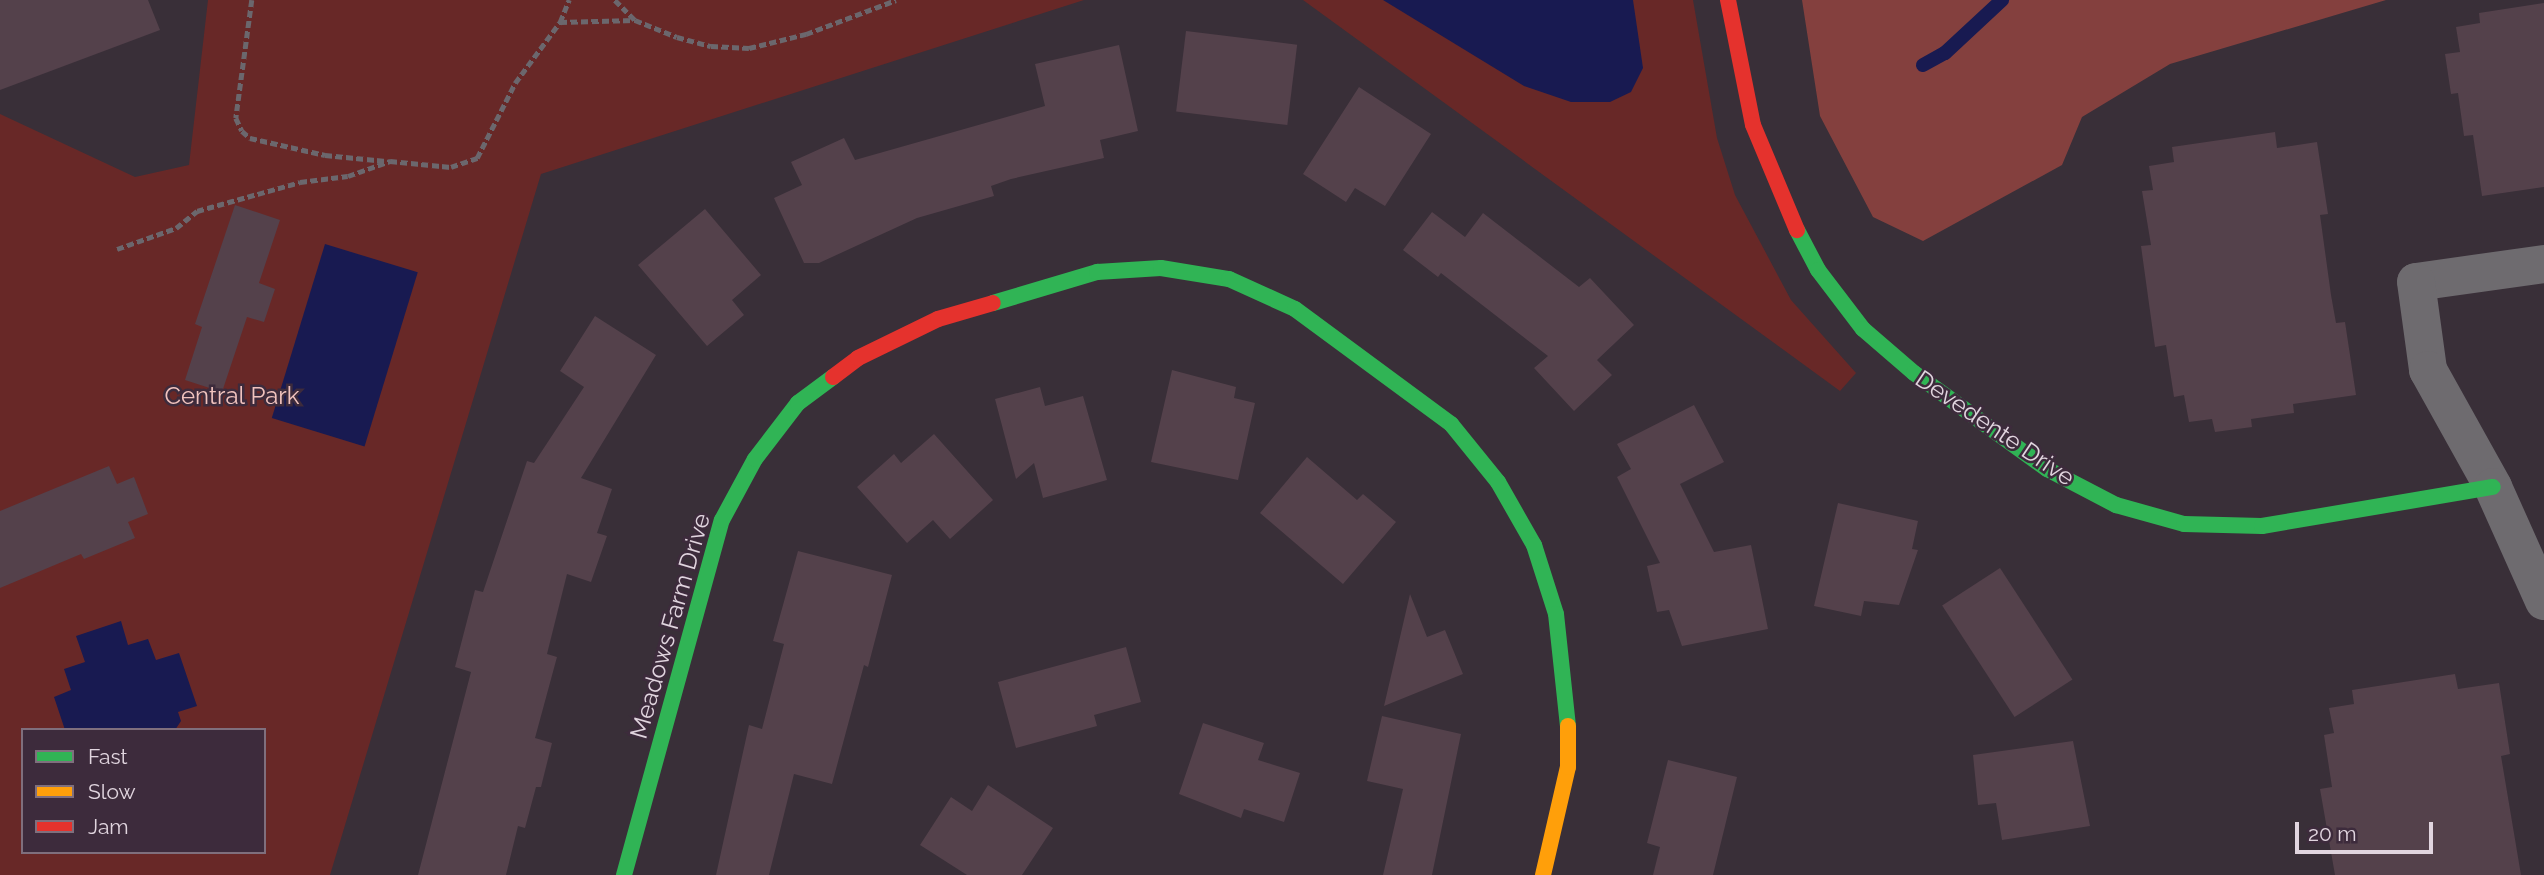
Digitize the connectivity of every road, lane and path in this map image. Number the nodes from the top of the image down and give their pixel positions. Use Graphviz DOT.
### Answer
graph roads {
  1 [pos="251,0"];
  2 [pos="569,0"];
  3 [pos="615,0"];
  4 [pos="896,0"];
  5 [pos="1728,0"];
  6 [pos="635,20"];
  7 [pos="560,22"];
  8 [pos="390,161"];
  9 [pos="117,249"];
  10 [pos="2544,264"];
  11 [pos="2493,487"];
  12 [pos="2544,601"];
  13 [pos="624,875"];
  14 [pos="1543,875"];
  1 -- 8 [label="path"];
  2 -- 7 [label="path"];
  3 -- 6 [label="path"];
  4 -- 6 [label="path"];
  5 -- 11 [label="street, Devedente Drive"];
  6 -- 7 [label="path"];
  7 -- 8 [label="path"];
  8 -- 9 [label="path"];
  10 -- 11 [label="street"];
  11 -- 12 [label="street"];
  13 -- 14 [label="street, Meadows Farm Drive"];
}
